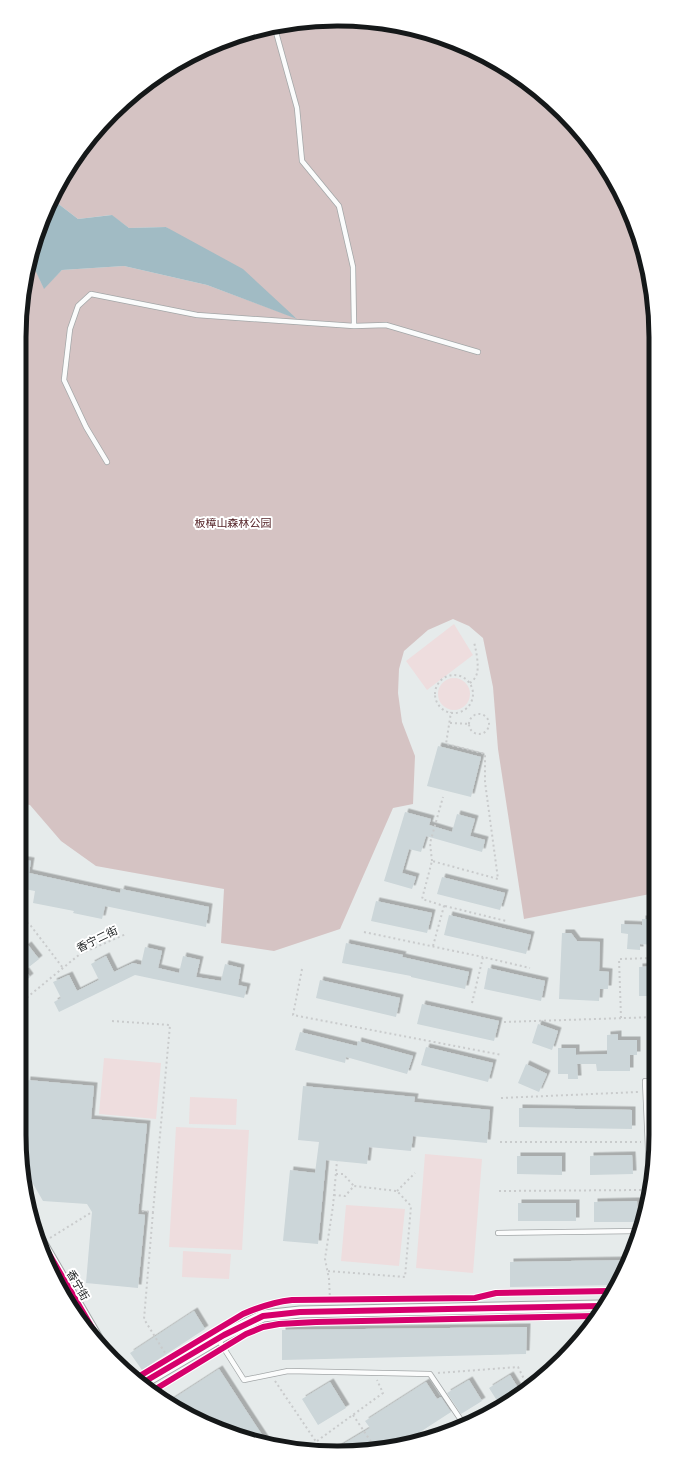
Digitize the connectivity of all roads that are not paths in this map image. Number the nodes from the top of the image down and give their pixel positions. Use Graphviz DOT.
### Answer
graph roads {
  1 [pos="276,32"];
  2 [pos="354,326"];
  3 [pos="478,352"];
  4 [pos="107,462"];
  5 [pos="649,1081"];
  6 [pos="648,1149"];
  7 [pos="633,1231"];
  8 [pos="498,1233"];
  9 [pos="52,1259"];
  10 [pos="598,1306"];
  11 [pos="90,1324"];
  12 [pos="218,1339"];
  13 [pos="146,1381"];
  14 [pos="461,1420"];
  1 -- 2 [label="lane"];
  2 -- 3 [label="lane"];
  2 -- 4 [label="lane"];
  5 -- 6 [label="lane"];
  7 -- 8 [label="lane"];
  9 -- 11 [label="street, 香宁街"];
  10 -- 12 [label="street"];
  12 -- 13 [label="street"];
  12 -- 14 [label="lane"];
}
